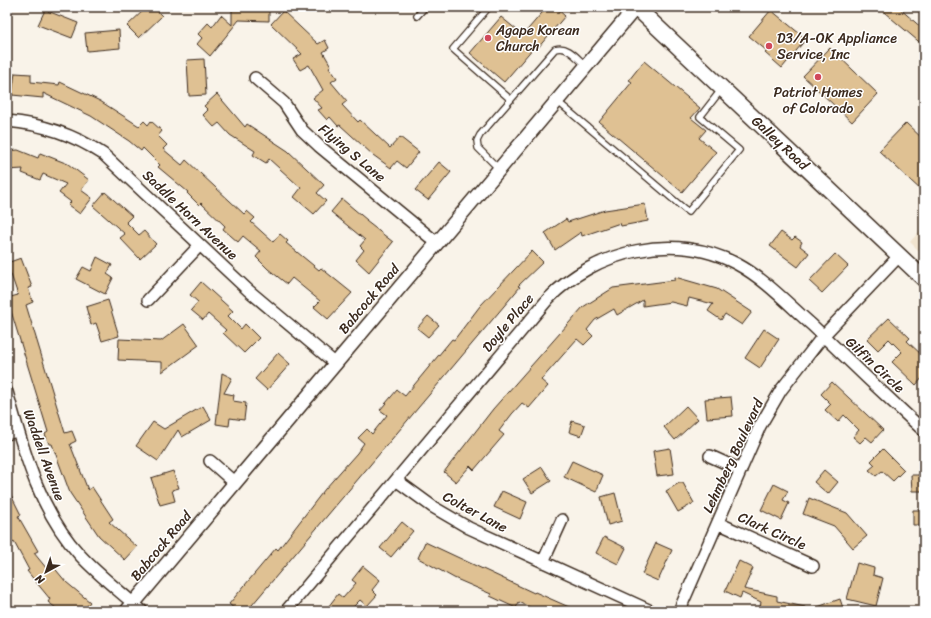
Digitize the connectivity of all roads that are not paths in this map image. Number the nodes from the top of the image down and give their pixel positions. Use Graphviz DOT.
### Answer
graph roads {
  1 [pos="425,7"];
  2 [pos="489,7"];
  3 [pos="636,7"];
  4 [pos="416,16"];
  5 [pos="586,66"];
  6 [pos="255,78"];
  7 [pos="722,88"];
  8 [pos="510,99"];
  9 [pos="557,100"];
  10 [pos="7,121"];
  11 [pos="499,169"];
  12 [pos="437,243"];
  13 [pos="200,245"];
  14 [pos="900,255"];
  15 [pos="924,279"];
  16 [pos="148,300"];
  17 [pos="823,336"];
  18 [pos="336,364"];
  19 [pos="7,392"];
  20 [pos="18,430"];
  21 [pos="924,431"];
  22 [pos="7,434"];
  23 [pos="710,456"];
  24 [pos="210,461"];
  25 [pos="741,470"];
  26 [pos="396,480"];
  27 [pos="235,483"];
  28 [pos="562,520"];
  29 [pos="718,523"];
  30 [pos="543,562"];
  31 [pos="813,566"];
  32 [pos="134,608"];
  33 [pos="286,611"];
  34 [pos="651,611"];
  35 [pos="679,611"];
  1 -- 4 [label="lane"];
  2 -- 8 [label="lane"];
  3 -- 5 [label="street, Babcock Road"];
  3 -- 7 [label="main road, Galley Road"];
  5 -- 8 [label="lane"];
  5 -- 9 [label="street, Babcock Road"];
  6 -- 12 [label="street, Flying S Lane"];
  7 -- 9 [label="lane"];
  7 -- 14 [label="main road, Galley Road"];
  8 -- 11 [label="lane"];
  9 -- 11 [label="street, Babcock Road"];
  10 -- 13 [label="street, Saddle Horn Avenue"];
  11 -- 12 [label="street, Babcock Road"];
  12 -- 18 [label="street, Babcock Road"];
  13 -- 16 [label="street"];
  13 -- 18 [label="street, Saddle Horn Avenue"];
  14 -- 15 [label="main road, Galley Road"];
  14 -- 17 [label="street, Lehmberg Boulevard"];
  17 -- 21 [label="street, Gilfin Circle"];
  17 -- 25 [label="street, Lehmberg Boulevard"];
  17 -- 26 [label="street, Doyle Place"];
  18 -- 27 [label="street, Babcock Road"];
  19 -- 20 [label="street, Waddell Avenue"];
  20 -- 22 [label="street"];
  20 -- 32 [label="street, Waddell Avenue"];
  23 -- 25 [label="street"];
  24 -- 27 [label="street"];
  25 -- 29 [label="street, Lehmberg Boulevard"];
  26 -- 30 [label="street, Colter Lane"];
  26 -- 33 [label="street, Doyle Place"];
  27 -- 32 [label="street, Babcock Road"];
  28 -- 30 [label="street"];
  29 -- 31 [label="street, Clark Circle"];
  29 -- 35 [label="street, Lehmberg Boulevard"];
  30 -- 34 [label="street, Colter Lane"];
}
